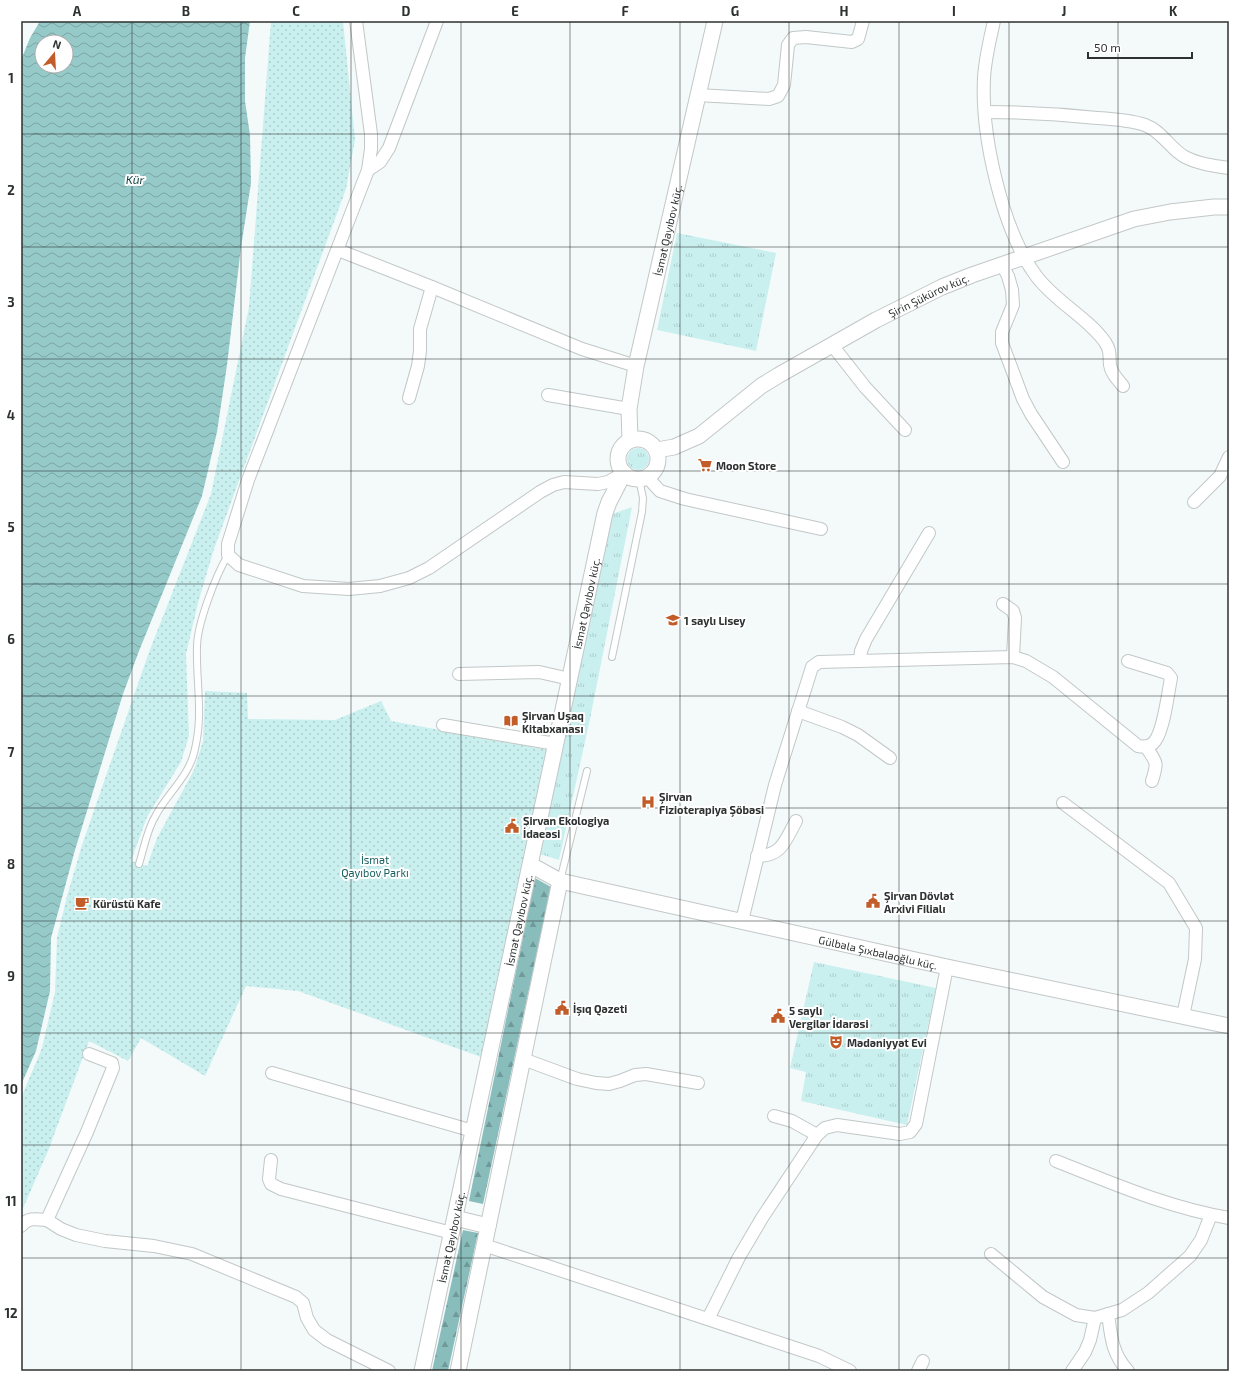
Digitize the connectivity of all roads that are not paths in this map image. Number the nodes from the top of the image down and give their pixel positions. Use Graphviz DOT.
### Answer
graph roads {
  1 [pos="356,21"];
  2 [pos="437,21"];
  3 [pos="715,21"];
  4 [pos="863,21"];
  5 [pos="994,21"];
  6 [pos="697,95"];
  7 [pos="985,112"];
  8 [pos="1229,168"];
  9 [pos="368,170"];
  10 [pos="1229,207"];
  11 [pos="338,250"];
  12 [pos="1025,258"];
  13 [pos="1002,265"];
  14 [pos="432,287"];
  15 [pos="832,344"];
  16 [pos="636,366"];
  17 [pos="1123,386"];
  18 [pos="548,395"];
  19 [pos="408,398"];
  20 [pos="629,409"];
  21 [pos="904,430"];
  22 [pos="630,440"];
  23 [pos="657,450"];
  24 [pos="1229,457"];
  25 [pos="1063,462"];
  26 [pos="624,474"];
  27 [pos="643,478"];
  28 [pos="1194,502"];
  29 [pos="821,529"];
  30 [pos="929,533"];
  31 [pos="228,555"];
  32 [pos="1003,604"];
  33 [pos="1013,657"];
  34 [pos="612,658"];
  35 [pos="860,660"];
  36 [pos="1128,661"];
  37 [pos="459,674"];
  38 [pos="570,679"];
  39 [pos="798,711"];
  40 [pos="443,725"];
  41 [pos="556,744"];
  42 [pos="1146,747"];
  43 [pos="890,758"];
  44 [pos="587,771"];
  45 [pos="1152,781"];
  46 [pos="1063,803"];
  47 [pos="796,821"];
  48 [pos="757,856"];
  49 [pos="139,864"];
  50 [pos="531,865"];
  51 [pos="560,881"];
  52 [pos="742,921"];
  53 [pos="947,967"];
  54 [pos="1183,1016"];
  55 [pos="1229,1026"];
  56 [pos="89,1054"];
  57 [pos="523,1059"];
  58 [pos="272,1073"];
  59 [pos="698,1083"];
  60 [pos="774,1116"];
  61 [pos="474,1132"];
  62 [pos="816,1135"];
  63 [pos="270,1160"];
  64 [pos="1056,1161"];
  65 [pos="1211,1215"];
  66 [pos="1229,1218"];
  67 [pos="47,1220"];
  68 [pos="453,1225"];
  69 [pos="21,1226"];
  70 [pos="488,1226"];
  71 [pos="484,1245"];
  72 [pos="991,1254"];
  73 [pos="1108,1314"];
  74 [pos="1095,1318"];
  75 [pos="708,1319"];
  76 [pos="389,1371"];
  77 [pos="422,1371"];
  78 [pos="458,1371"];
  79 [pos="850,1371"];
  80 [pos="1072,1371"];
  81 [pos="1128,1371"];
  1 -- 9 [label="street"];
  2 -- 9 [label="street"];
  3 -- 6 [label="street, İsmət Qayıbov küç."];
  4 -- 6 [label="street"];
  5 -- 7 [label="street"];
  6 -- 16 [label="street, İsmət Qayıbov küç."];
  7 -- 8 [label="street"];
  7 -- 12 [label="street"];
  9 -- 11 [label="street"];
  10 -- 12 [label="street, Şirin Şükürov küç."];
  11 -- 14 [label="street"];
  11 -- 31 [label="street"];
  12 -- 13 [label="street, Şirin Şükürov küç."];
  12 -- 17 [label="street"];
  13 -- 15 [label="street, Şirin Şükürov küç."];
  13 -- 25 [label="street"];
  14 -- 16 [label="street"];
  14 -- 19 [label="street"];
  15 -- 21 [label="street"];
  15 -- 23 [label="street, Şirin Şükürov küç."];
  16 -- 20 [label="street, İsmət Qayıbov küç."];
  18 -- 20 [label="street"];
  20 -- 22 [label="street, İsmət Qayıbov küç."];
  22 -- 23 [label="street"];
  22 -- 26 [label="street"];
  23 -- 27 [label="street"];
  24 -- 28 [label="street"];
  26 -- 27 [label="street"];
  26 -- 31 [label="street"];
  26 -- 38 [label="street, İsmət Qayıbov küç."];
  27 -- 29 [label="street"];
  27 -- 34 [label="lane"];
  30 -- 35 [label="street"];
  31 -- 49 [label="lane"];
  32 -- 33 [label="street"];
  33 -- 35 [label="street"];
  33 -- 42 [label="street"];
  35 -- 39 [label="street"];
  36 -- 42 [label="street"];
  37 -- 38 [label="street"];
  38 -- 41 [label="street, İsmət Qayıbov küç."];
  39 -- 43 [label="street"];
  39 -- 48 [label="street"];
  40 -- 41 [label="street"];
  41 -- 50 [label="street, İsmət Qayıbov küç."];
  42 -- 45 [label="street"];
  44 -- 51 [label="lane"];
  46 -- 54 [label="street"];
  47 -- 48 [label="street"];
  48 -- 52 [label="street"];
  50 -- 51 [label="street, Gülbala Şıxbalaoğlu küç."];
  50 -- 61 [label="street, İsmət Qayıbov küç."];
  51 -- 52 [label="street, Gülbala Şıxbalaoğlu küç."];
  51 -- 57 [label="street"];
  52 -- 53 [label="street, Gülbala Şıxbalaoğlu küç."];
  53 -- 54 [label="street, Gülbala Şıxbalaoğlu küç."];
  53 -- 62 [label="street"];
  54 -- 55 [label="street, Gülbala Şıxbalaoğlu küç."];
  56 -- 67 [label="street"];
  57 -- 59 [label="street"];
  57 -- 70 [label="street"];
  58 -- 61 [label="street"];
  60 -- 62 [label="street"];
  61 -- 68 [label="street, İsmət Qayıbov küç."];
  62 -- 75 [label="street"];
  63 -- 68 [label="street"];
  64 -- 65 [label="street"];
  65 -- 66 [label="street"];
  65 -- 73 [label="street"];
  67 -- 69 [label="street"];
  67 -- 76 [label="street"];
  68 -- 70 [label="street"];
  68 -- 77 [label="street, İsmət Qayıbov küç."];
  70 -- 71 [label="street"];
  71 -- 75 [label="street"];
  71 -- 78 [label="street"];
  72 -- 74 [label="street"];
  73 -- 74 [label="street"];
  73 -- 81 [label="street"];
  74 -- 80 [label="street"];
  75 -- 79 [label="street"];
}
